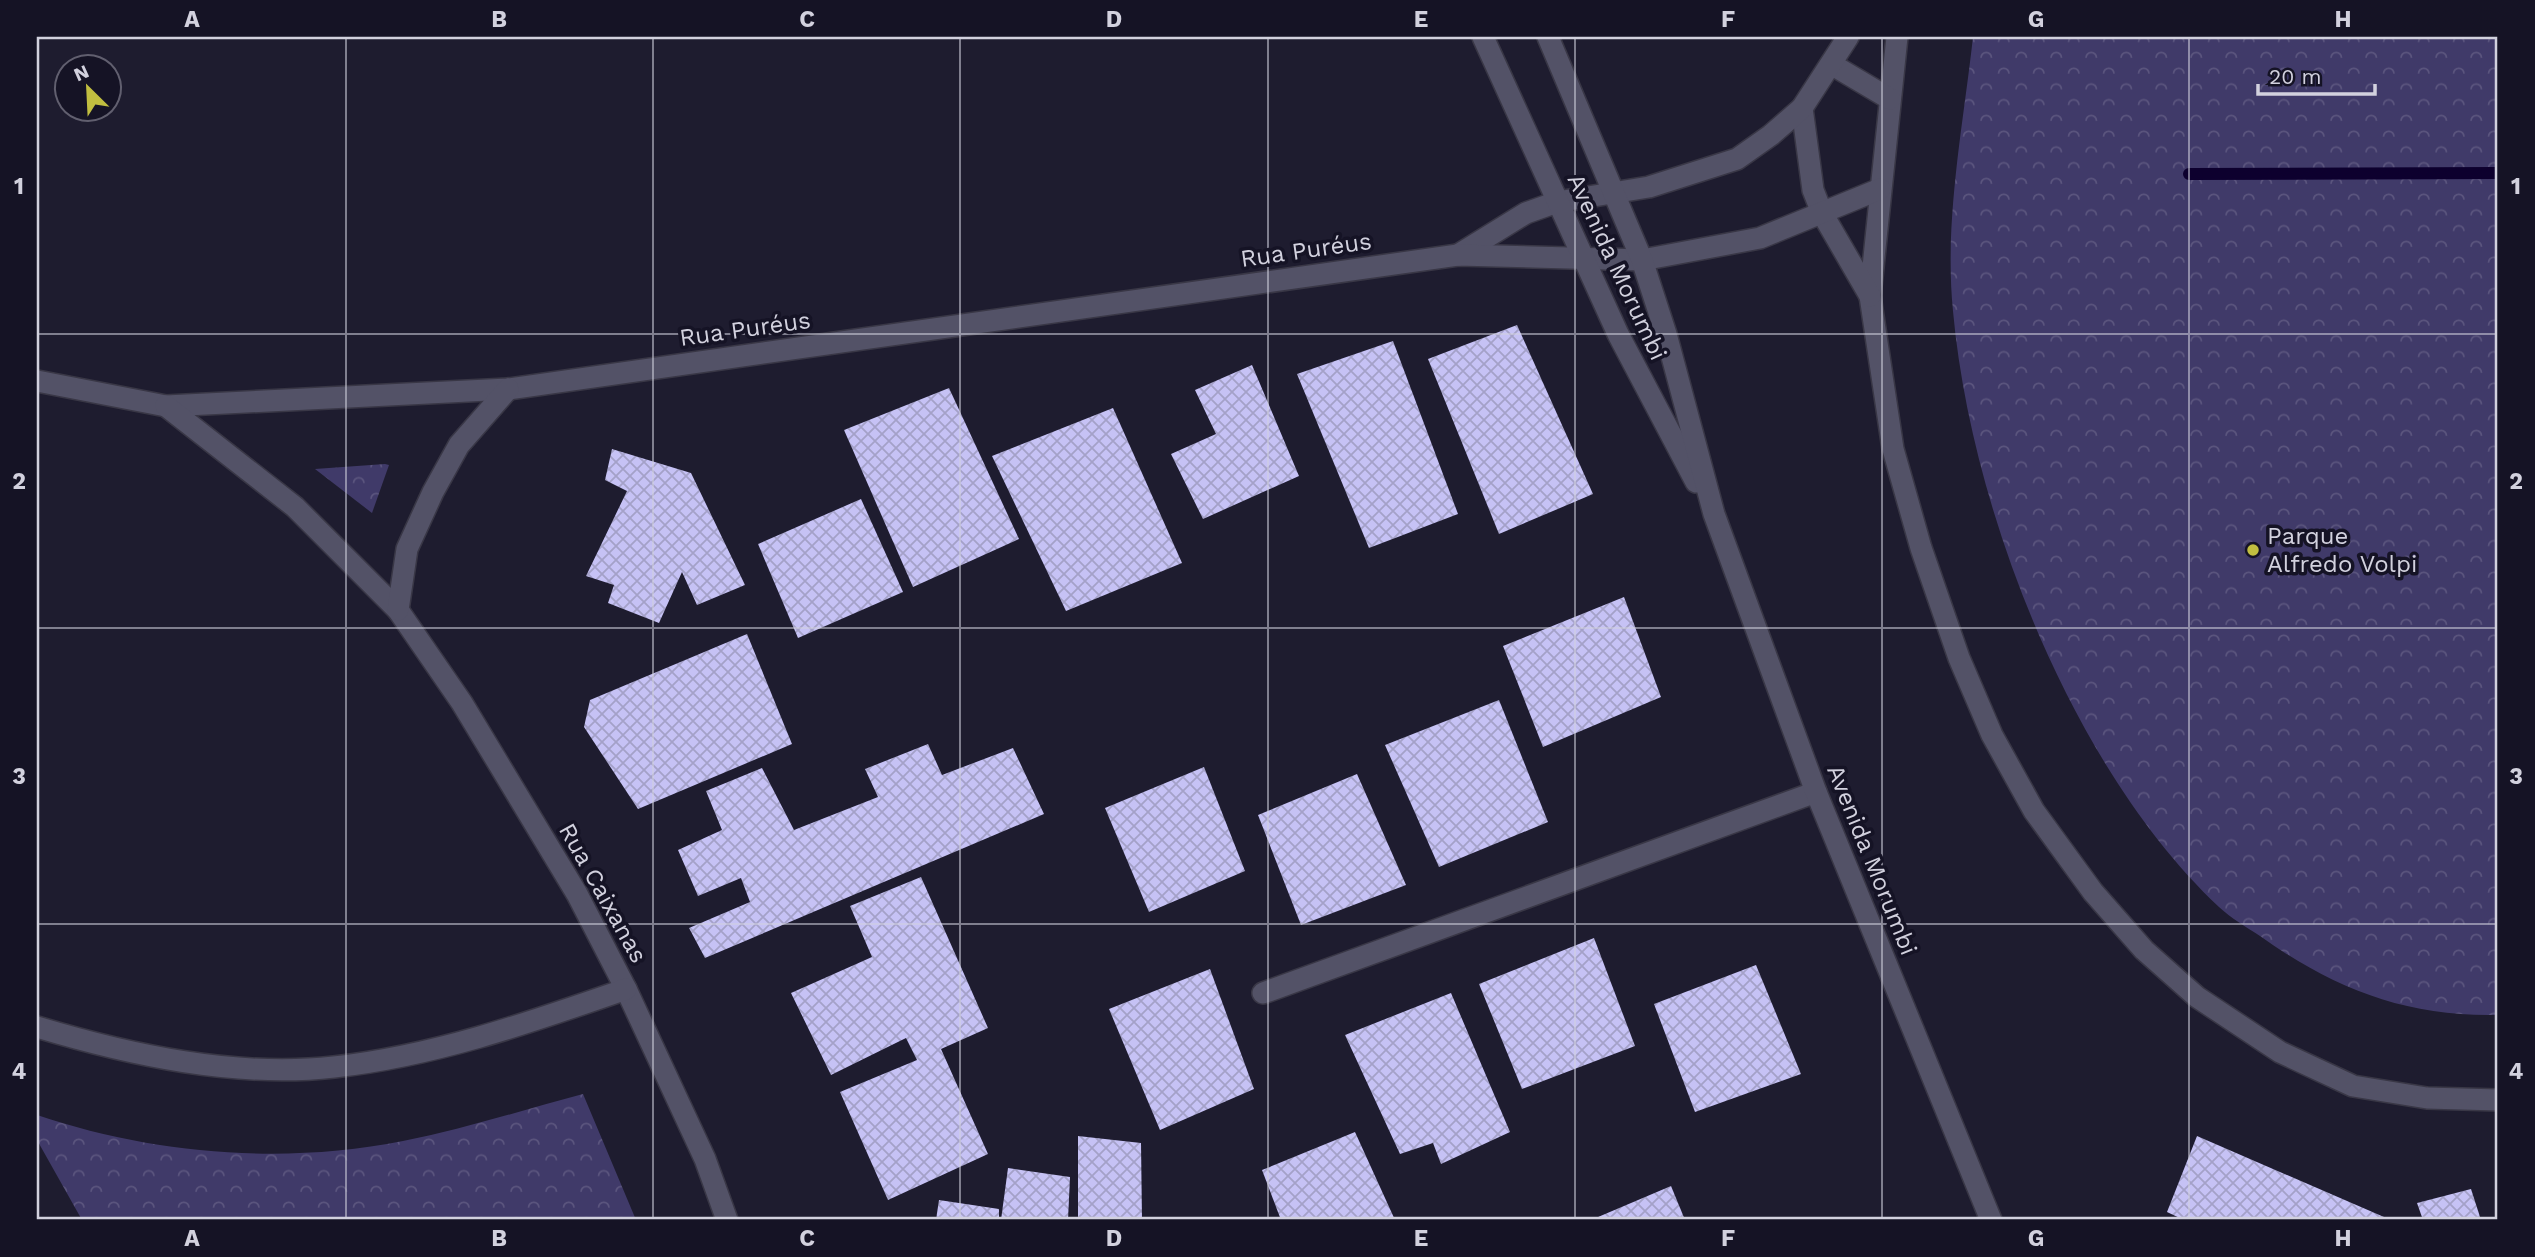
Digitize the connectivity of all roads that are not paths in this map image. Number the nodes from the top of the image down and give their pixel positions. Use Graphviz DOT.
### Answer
graph roads {
  1 [pos="1483,37"];
  2 [pos="1548,37"];
  3 [pos="1848,37"];
  4 [pos="1898,37"];
  5 [pos="1831,64"];
  6 [pos="1890,99"];
  7 [pos="1802,108"];
  8 [pos="1880,189"];
  9 [pos="1613,193"];
  10 [pos="1557,202"];
  11 [pos="1822,213"];
  12 [pos="1458,255"];
  13 [pos="1642,260"];
  14 [pos="1584,261"];
  15 [pos="1870,296"];
  16 [pos="37,381"];
  17 [pos="508,389"];
  18 [pos="166,406"];
  19 [pos="1714,514"];
  20 [pos="398,610"];
  21 [pos="1815,792"];
  22 [pos="626,989"];
  23 [pos="1263,993"];
  24 [pos="37,1027"];
  25 [pos="2498,1100"];
  26 [pos="727,1220"];
  27 [pos="1991,1220"];
  1 -- 10 [label="street, Avenida Morumbi"];
  2 -- 9 [label="street, Avenida Morumbi"];
  3 -- 5 [label="street, Rua Puréus"];
  4 -- 6 [label="street"];
  5 -- 6 [label="street"];
  5 -- 7 [label="street, Rua Puréus"];
  6 -- 8 [label="street"];
  7 -- 9 [label="street, Rua Puréus"];
  7 -- 11 [label="street"];
  8 -- 11 [label="street, Rua Puréus"];
  8 -- 15 [label="street"];
  9 -- 10 [label="street, Rua Puréus"];
  9 -- 13 [label="street, Avenida Morumbi"];
  10 -- 12 [label="street, Rua Puréus"];
  10 -- 14 [label="street, Avenida Morumbi"];
  11 -- 13 [label="street, Rua Puréus"];
  11 -- 15 [label="street"];
  12 -- 14 [label="street, Rua Puréus"];
  12 -- 17 [label="street, Rua Puréus"];
  13 -- 14 [label="street, Rua Puréus"];
  13 -- 19 [label="street, Avenida Morumbi"];
  14 -- 19 [label="street, Avenida Morumbi"];
  15 -- 25 [label="street"];
  16 -- 18 [label="street, Rua Puréus"];
  17 -- 18 [label="street, Rua Puréus"];
  17 -- 20 [label="street"];
  18 -- 20 [label="street, Rua Caixanas"];
  19 -- 21 [label="street, Avenida Morumbi"];
  20 -- 22 [label="street, Rua Caixanas"];
  21 -- 23 [label="street"];
  21 -- 27 [label="street, Avenida Morumbi"];
  22 -- 24 [label="street"];
  22 -- 26 [label="street, Rua Caixanas"];
}
